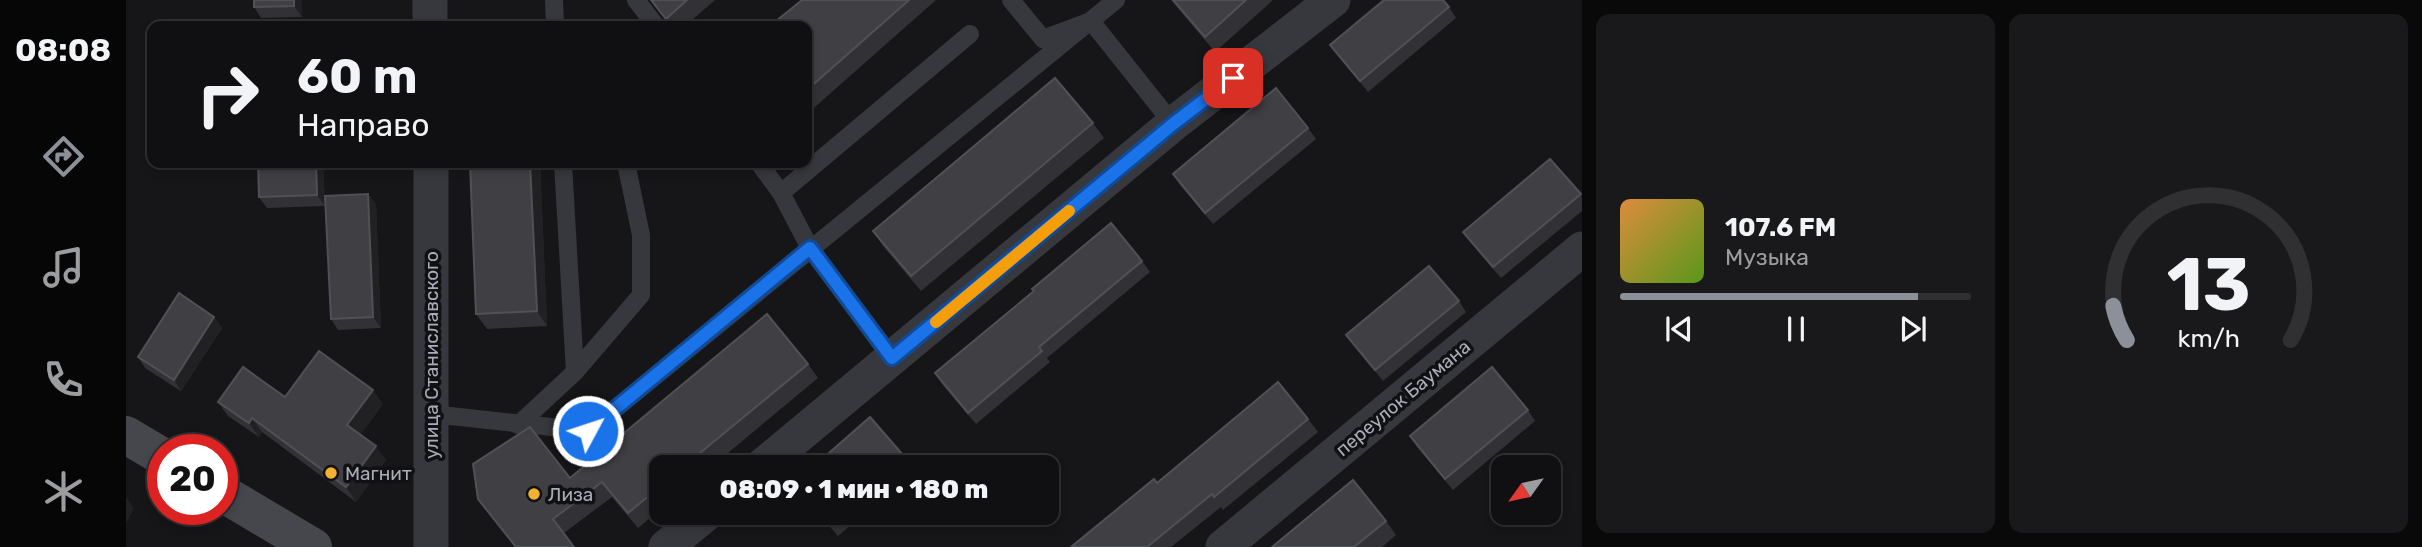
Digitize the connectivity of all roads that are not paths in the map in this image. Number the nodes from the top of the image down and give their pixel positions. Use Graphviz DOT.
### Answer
graph roads {
  1 [pos="430,0"];
  2 [pos="554,0"];
  3 [pos="636,0"];
  4 [pos="1011,0"];
  5 [pos="1116,0"];
  6 [pos="1333,0"];
  7 [pos="430,21"];
  8 [pos="555,21"];
  9 [pos="652,21"];
  10 [pos="1091,21"];
  11 [pos="970,34"];
  12 [pos="1173,124"];
  13 [pos="812,167"];
  14 [pos="431,168"];
  15 [pos="563,168"];
  16 [pos="627,168"];
  17 [pos="763,168"];
  18 [pos="811,168"];
  19 [pos="781,193"];
  20 [pos="810,248"];
  21 [pos="1582,249"];
  22 [pos="892,358"];
  23 [pos="575,372"];
  24 [pos="432,414"];
  25 [pos="518,425"];
  26 [pos="126,435"];
  27 [pos="147,447"];
  28 [pos="775,455"];
  29 [pos="238,502"];
  30 [pos="693,525"];
  31 [pos="313,547"];
  32 [pos="431,547"];
  33 [pos="666,547"];
  34 [pos="1223,547"];
  1 -- 7 [label="street"];
  2 -- 8 [label="lane"];
  3 -- 9 [label="lane"];
  4 -- 10 [label="lane"];
  5 -- 10 [label="lane"];
  6 -- 12 [label="street"];
  10 -- 12 [label="lane"];
  10 -- 20 [label="lane"];
  11 -- 13 [label="lane"];
  12 -- 22 [label="street"];
  14 -- 24 [label="street, улица Станиславского"];
  15 -- 23 [label="lane"];
  16 -- 23 [label="lane"];
  17 -- 19 [label="lane"];
  18 -- 19 [label="lane"];
  19 -- 20 [label="lane"];
  20 -- 22 [label="lane"];
  20 -- 25 [label="lane"];
  21 -- 34 [label="street, переулок Баумана"];
  22 -- 28 [label="street"];
  23 -- 25 [label="lane"];
  24 -- 25 [label="lane"];
  24 -- 32 [label="street, улица Станиславского"];
  26 -- 27 [label="main road"];
  29 -- 31 [label="main road"];
  30 -- 33 [label="street"];
}
